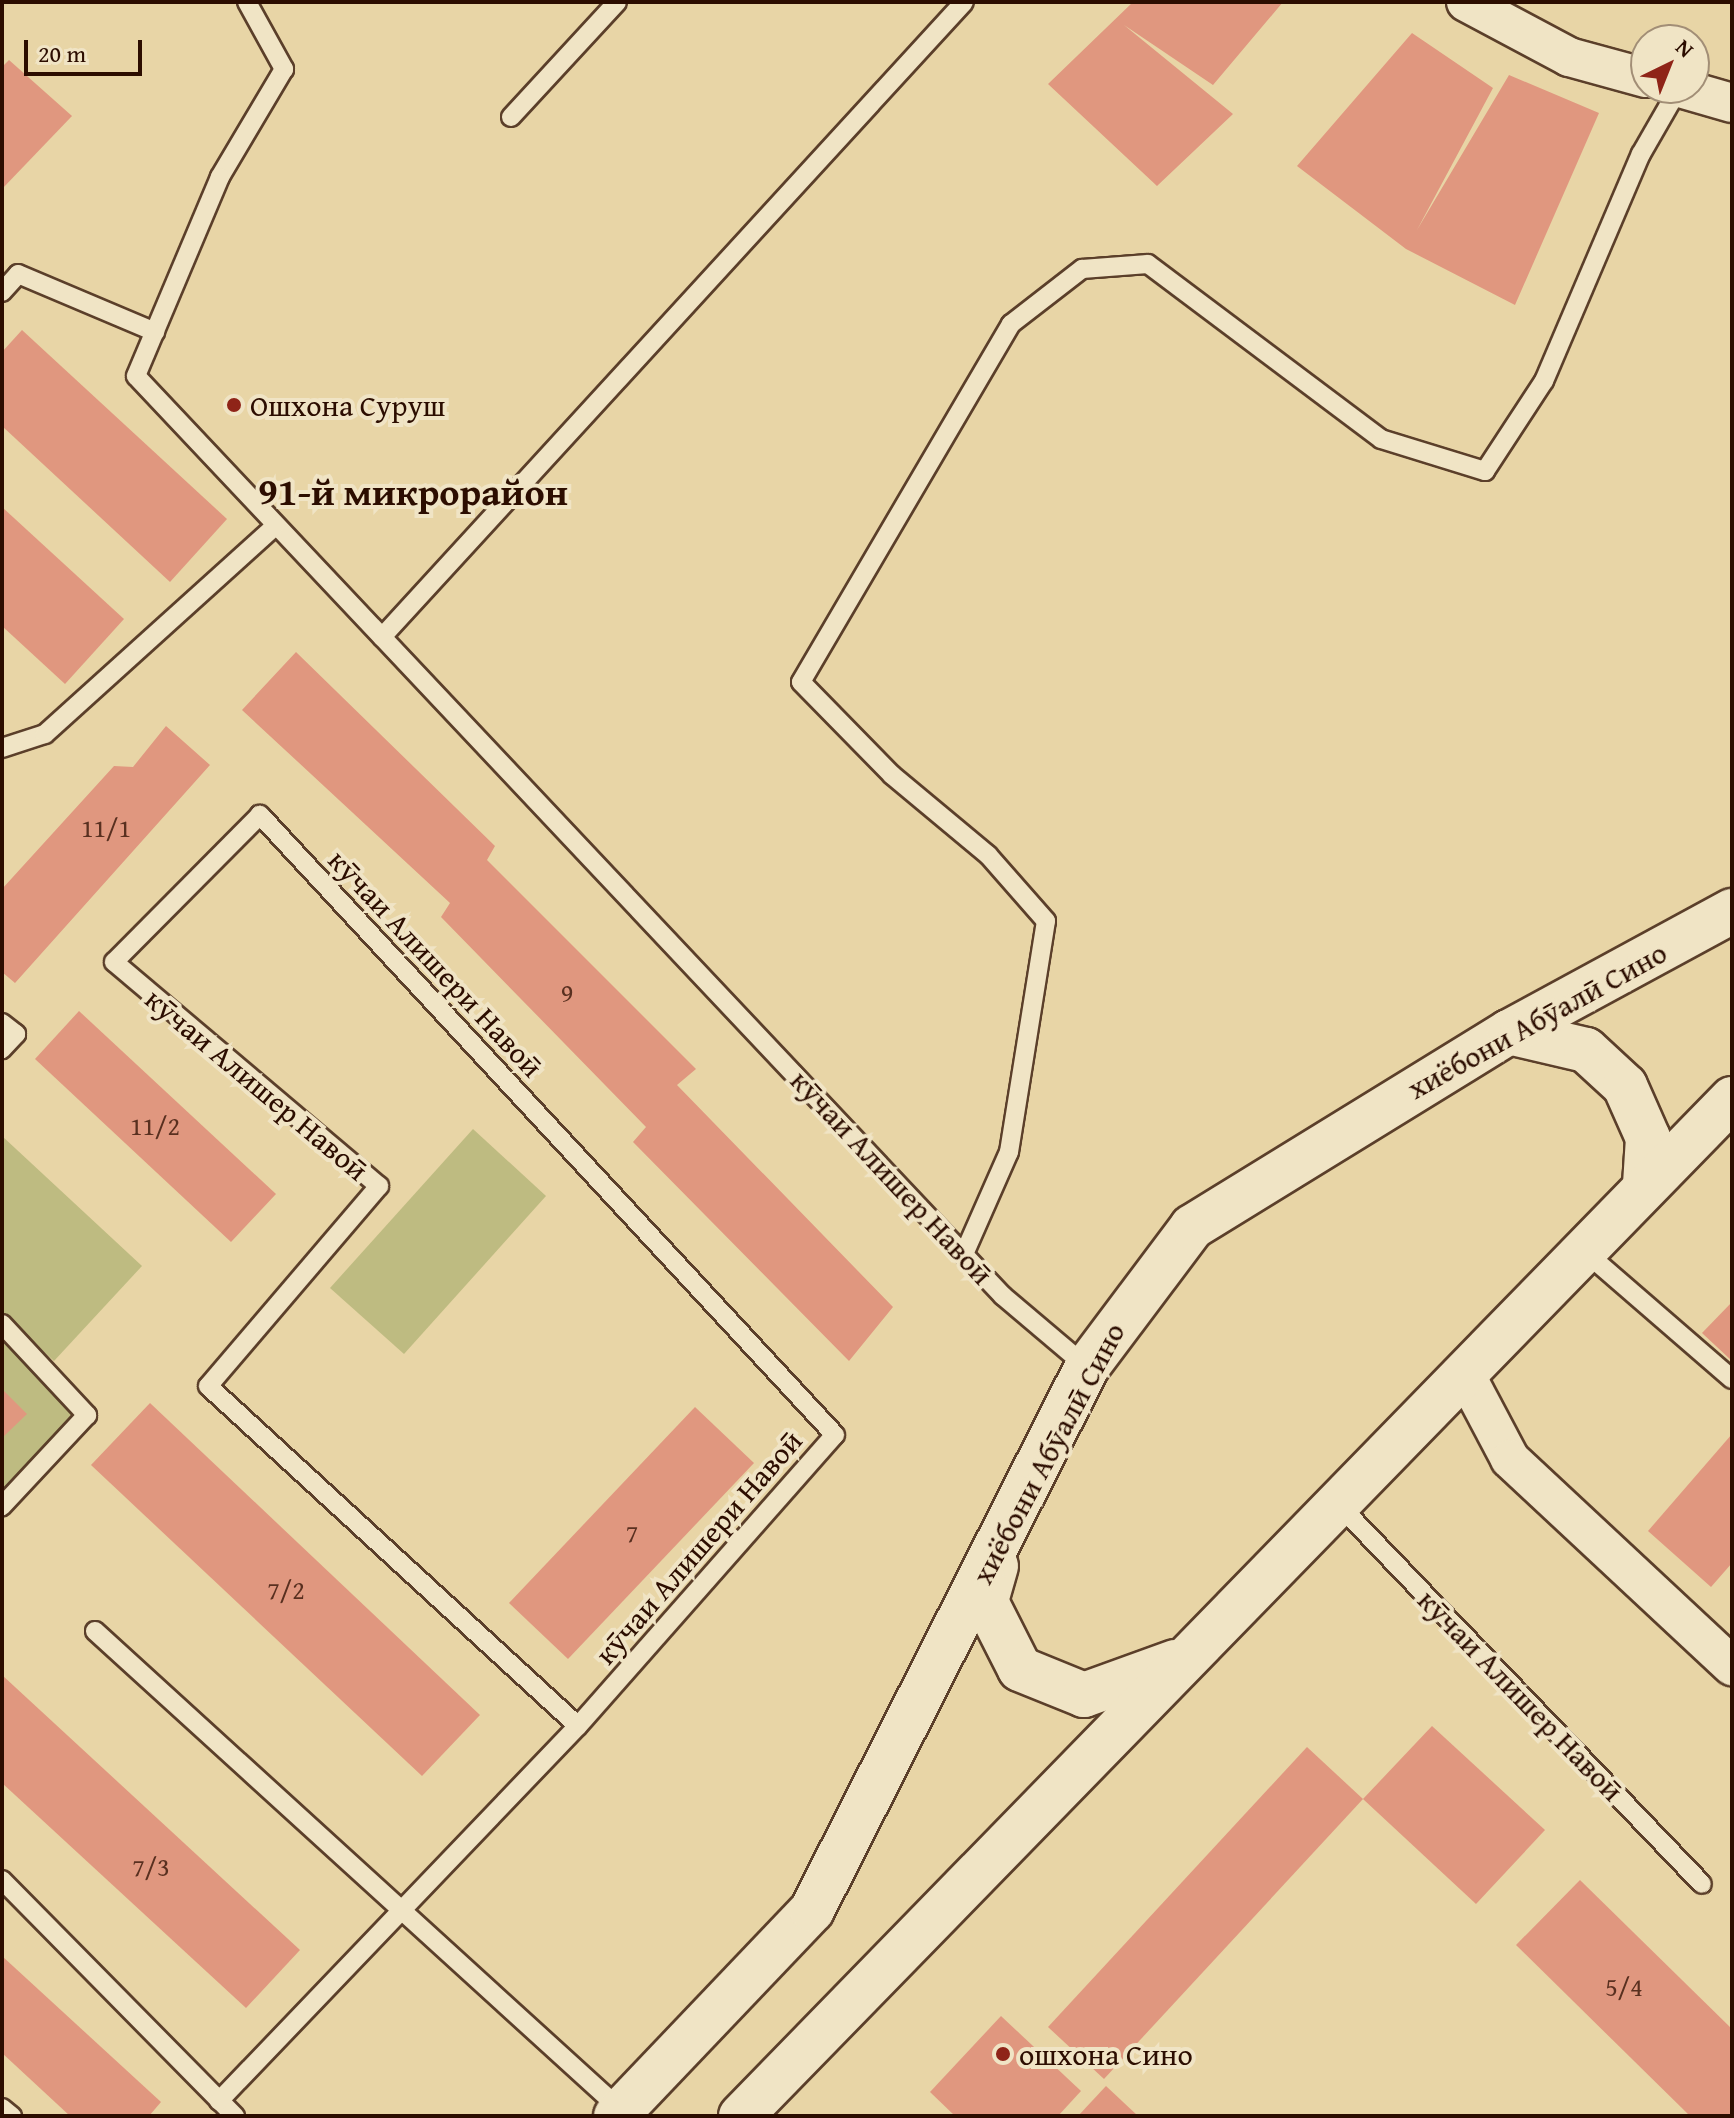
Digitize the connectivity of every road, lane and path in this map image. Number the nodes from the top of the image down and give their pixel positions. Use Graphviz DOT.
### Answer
graph roads {
  1 [pos="247,2"];
  2 [pos="617,2"];
  3 [pos="964,2"];
  4 [pos="1466,2"];
  5 [pos="1630,74"];
  6 [pos="1710,97"];
  7 [pos="1732,103"];
  8 [pos="1671,104"];
  9 [pos="511,117"];
  10 [pos="2,292"];
  11 [pos="155,332"];
  12 [pos="275,526"];
  13 [pos="382,637"];
  14 [pos="2,748"];
  15 [pos="260,815"];
  16 [pos="1732,911"];
  17 [pos="2,1023"];
  18 [pos="1509,1032"];
  19 [pos="2,1049"];
  20 [pos="1732,1099"];
  21 [pos="1645,1184"];
  22 [pos="1583,1250"];
  23 [pos="964,1254"];
  24 [pos="2,1324"];
  25 [pos="1087,1367"];
  26 [pos="1464,1372"];
  27 [pos="1732,1379"];
  28 [pos="2,1506"];
  29 [pos="1340,1506"];
  30 [pos="1007,1529"];
  31 [pos="95,1631"];
  32 [pos="1187,1657"];
  33 [pos="1732,1666"];
  34 [pos="578,1726"];
  35 [pos="2,1880"];
  36 [pos="1702,1884"];
  37 [pos="398,1913"];
  38 [pos="219,2101"];
  39 [pos="2,2108"];
  40 [pos="618,2113"];
  41 [pos="12,2116"];
  42 [pos="235,2116"];
  43 [pos="741,2116"];
  1 -- 11 [label="lane, кӯчаи Алишер Навоӣ"];
  2 -- 9 [label="lane"];
  3 -- 13 [label="lane"];
  4 -- 5 [label="street"];
  6 -- 7 [label="street"];
  8 -- 23 [label="lane"];
  10 -- 11 [label="lane"];
  11 -- 12 [label="lane, кӯчаи Алишер Навоӣ"];
  12 -- 13 [label="lane, кӯчаи Алишер Навоӣ"];
  12 -- 14 [label="lane"];
  13 -- 23 [label="lane, кӯчаи Алишер Навоӣ"];
  15 -- 34 [label="lane, кӯчаи Алишери Навоӣ"];
  15 -- 34 [label="lane, кӯчаи Алишер Навоӣ"];
  16 -- 18 [label="main road, хиёбони Абӯалӣ Сино"];
  17 -- 19 [label="lane"];
  18 -- 21 [label="main road"];
  18 -- 25 [label="main road, хиёбони Абӯалӣ Сино"];
  20 -- 21 [label="main road"];
  21 -- 22 [label="main road"];
  22 -- 26 [label="main road"];
  22 -- 27 [label="lane"];
  23 -- 25 [label="lane, кӯчаи Алишер Навоӣ"];
  24 -- 28 [label="lane"];
  25 -- 30 [label="main road, хиёбони Абӯалӣ Сино"];
  26 -- 29 [label="main road"];
  26 -- 33 [label="street"];
  29 -- 32 [label="main road"];
  29 -- 36 [label="lane, кӯчаи Алишер Навоӣ"];
  30 -- 32 [label="main road"];
  30 -- 40 [label="main road, хиёбони Абӯалӣ Сино"];
  31 -- 37 [label="lane"];
  32 -- 43 [label="main road"];
  34 -- 37 [label="lane, кӯчаи Алишери Навоӣ"];
  35 -- 38 [label="lane"];
  37 -- 38 [label="lane, кӯчаи Алишери Навоӣ"];
  37 -- 40 [label="lane"];
  38 -- 42 [label="lane"];
  39 -- 41 [label="lane"];
}
